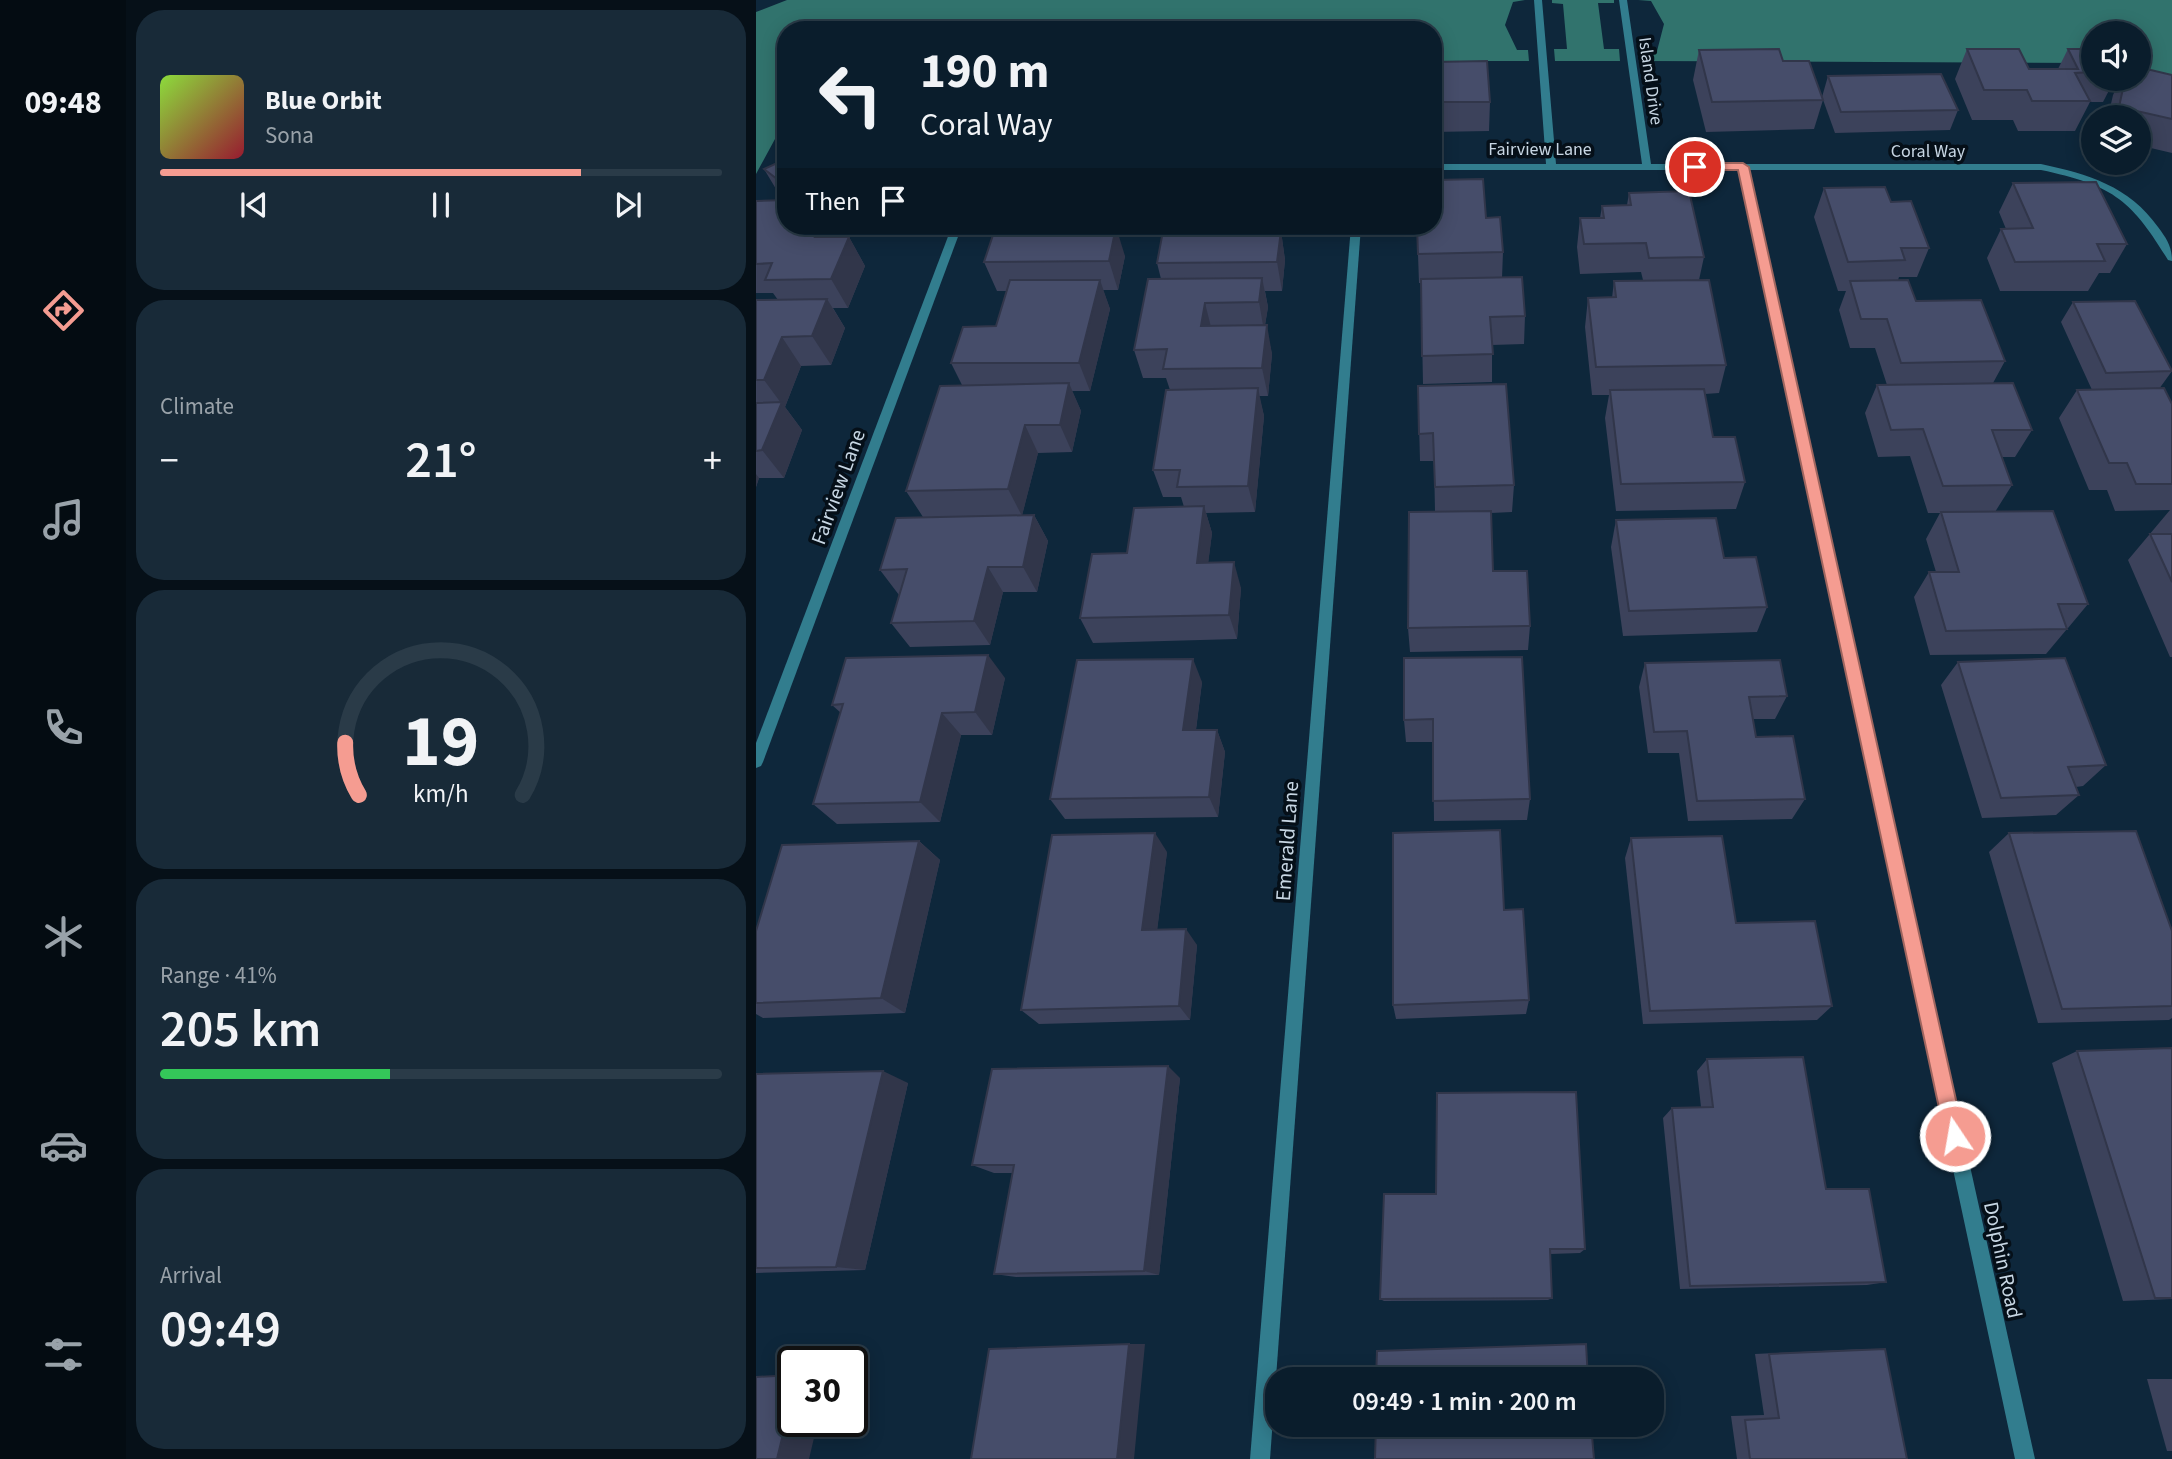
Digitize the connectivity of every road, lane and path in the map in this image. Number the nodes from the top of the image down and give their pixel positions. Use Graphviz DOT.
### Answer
graph roads {
  1 [pos="1538,0"];
  2 [pos="1623,0"];
  3 [pos="1442,167"];
  4 [pos="1551,167"];
  5 [pos="1647,167"];
  6 [pos="1743,167"];
  7 [pos="954,235"];
  8 [pos="1355,235"];
  9 [pos="2172,258"];
  10 [pos="756,762"];
  11 [pos="1260,1459"];
  12 [pos="2025,1459"];
  1 -- 4 [label="street"];
  2 -- 5 [label="street, Island Drive"];
  3 -- 4 [label="street, Fairview Lane"];
  4 -- 5 [label="street, Fairview Lane"];
  5 -- 6 [label="street, Coral Way"];
  6 -- 9 [label="street, Coral Way"];
  6 -- 12 [label="street, Dolphin Road"];
  7 -- 10 [label="street, Fairview Lane"];
  8 -- 11 [label="street, Emerald Lane"];
}
